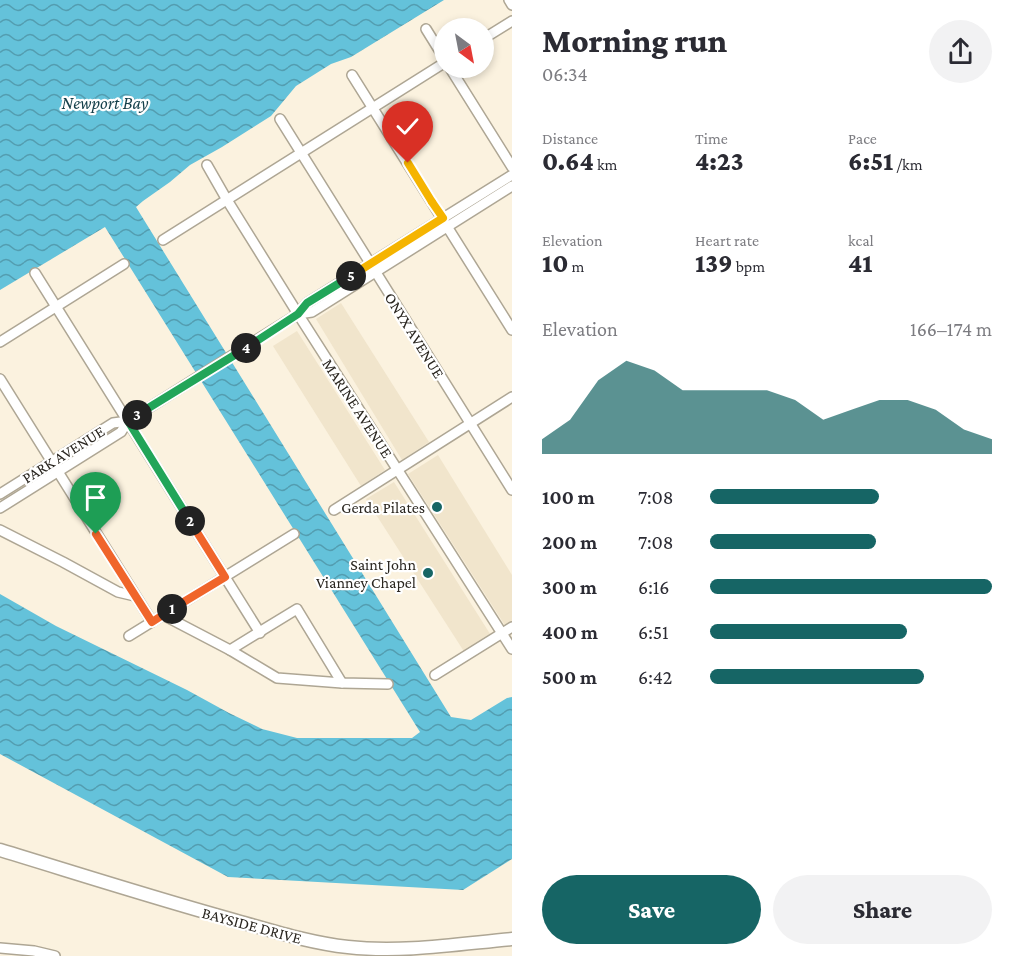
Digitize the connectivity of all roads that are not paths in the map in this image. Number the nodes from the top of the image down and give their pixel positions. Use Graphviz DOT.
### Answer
graph roads {
  1 [pos="509,0"];
  2 [pos="512,5"];
  3 [pos="512,21"];
  4 [pos="426,29"];
  5 [pos="494,32"];
  6 [pos="434,42"];
  7 [pos="434,69"];
  8 [pos="352,75"];
  9 [pos="456,78"];
  10 [pos="373,108"];
  11 [pos="280,119"];
  12 [pos="302,153"];
  13 [pos="207,165"];
  14 [pos="512,167"];
  15 [pos="512,175"];
  16 [pos="512,186"];
  17 [pos="227,200"];
  18 [pos="446,222"];
  19 [pos="163,240"];
  20 [pos="124,264"];
  21 [pos="371,264"];
  22 [pos="35,273"];
  23 [pos="376,273"];
  24 [pos="56,306"];
  25 [pos="298,314"];
  26 [pos="512,330"];
  27 [pos="0,342"];
  28 [pos="0,379"];
  29 [pos="512,397"];
  30 [pos="128,421"];
  31 [pos="471,423"];
  32 [pos="51,461"];
  33 [pos="397,469"];
  34 [pos="57,472"];
  35 [pos="512,490"];
  36 [pos="0,494"];
  37 [pos="0,508"];
  38 [pos="334,510"];
  39 [pos="0,530"];
  40 [pos="294,534"];
  41 [pos="225,577"];
  42 [pos="135,596"];
  43 [pos="163,615"];
  44 [pos="152,622"];
  45 [pos="512,627"];
  46 [pos="260,633"];
  47 [pos="502,633"];
  48 [pos="129,636"];
  49 [pos="512,649"];
  50 [pos="230,650"];
  51 [pos="435,675"];
  52 [pos="342,683"];
  53 [pos="388,684"];
  54 [pos="0,850"];
  55 [pos="512,939"];
  56 [pos="0,948"];
  57 [pos="55,956"];
  1 -- 2 [label="street"];
  3 -- 5 [label="street"];
  4 -- 6 [label="street"];
  7 -- 10 [label="street"];
  8 -- 10 [label="street"];
  9 -- 14 [label="street"];
  10 -- 12 [label="street"];
  10 -- 18 [label="street"];
  11 -- 12 [label="street, ONYX AVENUE"];
  12 -- 17 [label="street"];
  12 -- 21 [label="street, ONYX AVENUE"];
  13 -- 17 [label="street, MARINE AVENUE"];
  15 -- 18 [label="street, PARK AVENUE"];
  16 -- 18 [label="street, PARK AVENUE"];
  17 -- 19 [label="street"];
  17 -- 25 [label="street, MARINE AVENUE"];
  18 -- 21 [label="street, PARK AVENUE"];
  18 -- 23 [label="street, PARK AVENUE"];
  18 -- 26 [label="street"];
  20 -- 24 [label="street"];
  21 -- 23 [label="street, ONYX AVENUE"];
  21 -- 25 [label="street, PARK AVENUE"];
  22 -- 24 [label="street"];
  23 -- 25 [label="street, PARK AVENUE"];
  23 -- 31 [label="street, ONYX AVENUE"];
  24 -- 27 [label="street"];
  24 -- 30 [label="street"];
  25 -- 30 [label="street, PARK AVENUE"];
  25 -- 33 [label="street, MARINE AVENUE"];
  28 -- 32 [label="street"];
  29 -- 31 [label="street"];
  30 -- 32 [label="street, PARK AVENUE"];
  30 -- 34 [label="street, PARK AVENUE"];
  30 -- 41 [label="street"];
  31 -- 33 [label="street"];
  31 -- 35 [label="street, ONYX AVENUE"];
  32 -- 34 [label="street"];
  32 -- 36 [label="street, PARK AVENUE"];
  33 -- 38 [label="street"];
  33 -- 47 [label="street, MARINE AVENUE"];
  34 -- 37 [label="street, PARK AVENUE"];
  34 -- 42 [label="street"];
  39 -- 42 [label="street"];
  40 -- 41 [label="street"];
  41 -- 43 [label="street"];
  41 -- 46 [label="street"];
  42 -- 44 [label="street"];
  43 -- 44 [label="street"];
  43 -- 50 [label="street"];
  44 -- 48 [label="street"];
  45 -- 47 [label="street"];
  46 -- 50 [label="street"];
  46 -- 52 [label="street"];
  47 -- 49 [label="street, MARINE AVENUE"];
  47 -- 51 [label="street"];
  50 -- 52 [label="street"];
  52 -- 53 [label="street"];
  54 -- 55 [label="main road, BAYSIDE DRIVE"];
  56 -- 57 [label="street"];
}
